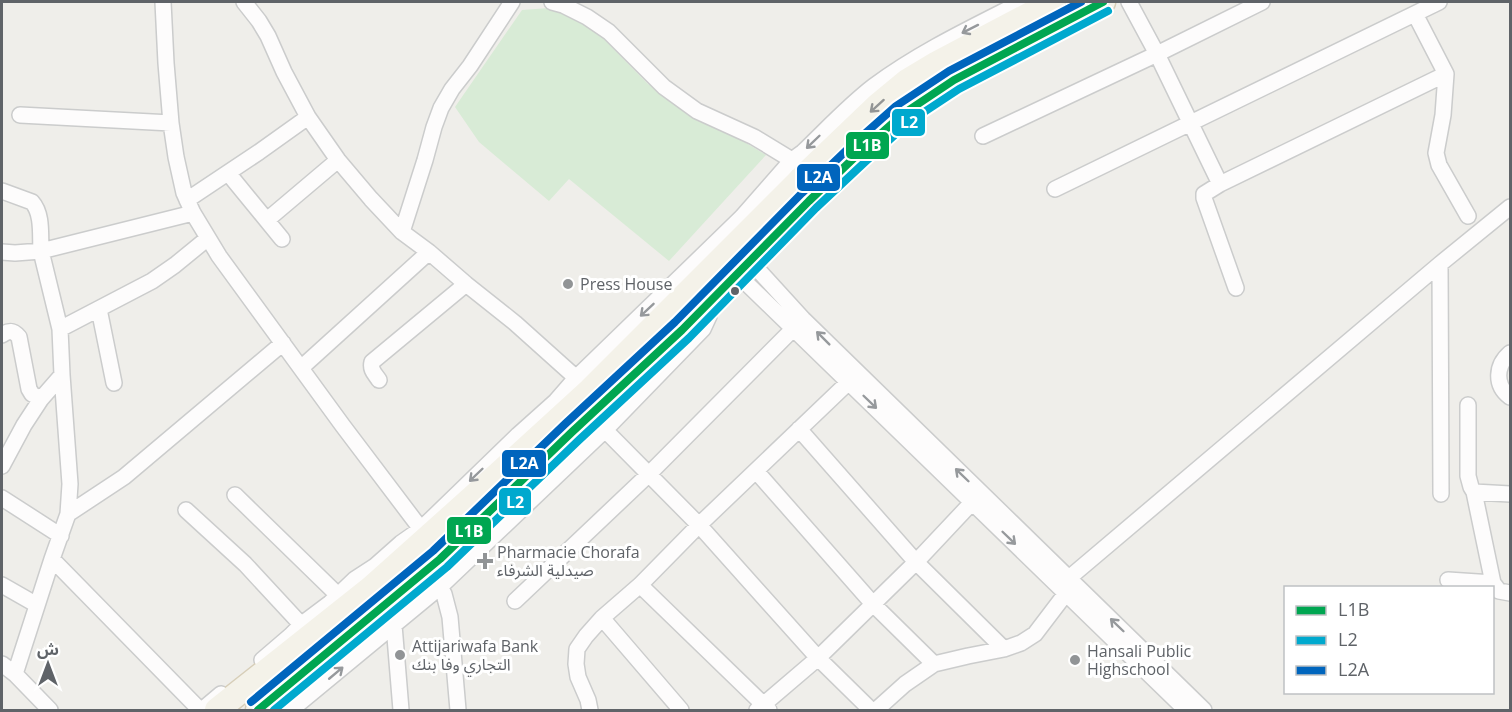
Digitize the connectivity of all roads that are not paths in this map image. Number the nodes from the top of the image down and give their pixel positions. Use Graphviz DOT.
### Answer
graph roads {
  1 [pos="163,2"];
  2 [pos="244,2"];
  3 [pos="512,2"];
  4 [pos="1022,2"];
  5 [pos="1053,2"];
  6 [pos="1103,2"];
  7 [pos="1129,2"];
  8 [pos="1262,2"];
  9 [pos="1439,2"];
  10 [pos="560,3"];
  11 [pos="1415,14"];
  12 [pos="1157,54"];
  13 [pos="1446,74"];
  14 [pos="20,115"];
  15 [pos="308,117"];
  16 [pos="171,123"];
  17 [pos="1192,123"];
  18 [pos="982,136"];
  19 [pos="338,160"];
  20 [pos="801,165"];
  21 [pos="228,173"];
  22 [pos="1220,184"];
  23 [pos="1055,189"];
  24 [pos="2,190"];
  25 [pos="190,207"];
  26 [pos="1510,207"];
  27 [pos="1468,216"];
  28 [pos="267,220"];
  29 [pos="402,232"];
  30 [pos="208,238"];
  31 [pos="282,238"];
  32 [pos="41,251"];
  33 [pos="2,252"];
  34 [pos="429,252"];
  35 [pos="1440,264"];
  36 [pos="743,267"];
  37 [pos="466,284"];
  38 [pos="1236,288"];
  39 [pos="709,302"];
  40 [pos="99,309"];
  41 [pos="799,324"];
  42 [pos="60,329"];
  43 [pos="2,334"];
  44 [pos="283,343"];
  45 [pos="1510,353"];
  46 [pos="301,368"];
  47 [pos="62,375"];
  48 [pos="854,377"];
  49 [pos="379,380"];
  50 [pos="114,383"];
  51 [pos="583,384"];
  52 [pos="1510,397"];
  53 [pos="41,399"];
  54 [pos="1468,405"];
  55 [pos="799,429"];
  56 [pos="605,430"];
  57 [pos="2,466"];
  58 [pos="756,471"];
  59 [pos="649,474"];
  60 [pos="1473,492"];
  61 [pos="1441,494"];
  62 [pos="1510,494"];
  63 [pos="236,495"];
  64 [pos="2,498"];
  65 [pos="977,498"];
  66 [pos="186,510"];
  67 [pos="68,514"];
  68 [pos="699,525"];
  69 [pos="424,533"];
  70 [pos="61,536"];
  71 [pos="52,559"];
  72 [pos="915,562"];
  73 [pos="1448,580"];
  74 [pos="1493,583"];
  75 [pos="2,585"];
  76 [pos="639,585"];
  77 [pos="1070,585"];
  78 [pos="440,587"];
  79 [pos="1510,593"];
  80 [pos="344,601"];
  81 [pos="515,602"];
  82 [pos="873,604"];
  83 [pos="37,605"];
  84 [pos="602,618"];
  85 [pos="394,625"];
  86 [pos="307,630"];
  87 [pos="1004,649"];
  88 [pos="818,658"];
  89 [pos="2,664"];
  90 [pos="934,664"];
  91 [pos="15,674"];
  92 [pos="763,709"];
  93 [pos="50,711"];
  94 [pos="201,711"];
  95 [pos="217,711"];
  96 [pos="258,711"];
  97 [pos="291,711"];
  98 [pos="401,711"];
  99 [pos="458,711"];
  100 [pos="590,711"];
  101 [pos="681,711"];
  102 [pos="872,711"];
  103 [pos="876,711"];
  104 [pos="1186,711"];
  105 [pos="1204,711"];
  1 -- 16 [label="street"];
  2 -- 15 [label="street"];
  3 -- 29 [label="street"];
  4 -- 20 [label="street, one-way"];
  5 -- 20 [label="main road, one-way"];
  6 -- 36 [label="main road"];
  7 -- 12 [label="street"];
  8 -- 12 [label="street"];
  9 -- 11 [label="street"];
  10 -- 20 [label="street"];
  11 -- 13 [label="street"];
  11 -- 17 [label="street"];
  12 -- 17 [label="street"];
  12 -- 18 [label="street"];
  13 -- 22 [label="street"];
  13 -- 27 [label="street"];
  14 -- 16 [label="street"];
  15 -- 19 [label="street"];
  15 -- 21 [label="street"];
  16 -- 25 [label="street"];
  17 -- 22 [label="street"];
  17 -- 23 [label="street"];
  19 -- 28 [label="street"];
  19 -- 29 [label="street"];
  20 -- 51 [label="main road, one-way"];
  21 -- 25 [label="street"];
  21 -- 28 [label="street"];
  22 -- 38 [label="street"];
  24 -- 32 [label="street"];
  25 -- 30 [label="street"];
  25 -- 32 [label="street"];
  26 -- 35 [label="street"];
  28 -- 31 [label="street"];
  29 -- 34 [label="street"];
  30 -- 40 [label="street"];
  30 -- 44 [label="street"];
  32 -- 33 [label="street"];
  32 -- 42 [label="street"];
  34 -- 37 [label="street"];
  34 -- 46 [label="street"];
  35 -- 61 [label="street"];
  35 -- 77 [label="street"];
  36 -- 39 [label="main road"];
  36 -- 41 [label="street"];
  37 -- 49 [label="street"];
  37 -- 51 [label="street"];
  39 -- 56 [label="street"];
  39 -- 96 [label="main road"];
  40 -- 42 [label="street"];
  40 -- 50 [label="street"];
  41 -- 48 [label="street"];
  41 -- 59 [label="street"];
  42 -- 47 [label="street"];
  43 -- 53 [label="street"];
  44 -- 46 [label="street"];
  44 -- 67 [label="street"];
  45 -- 52 [label="street"];
  46 -- 69 [label="street"];
  47 -- 53 [label="street"];
  47 -- 67 [label="street"];
  48 -- 55 [label="street"];
  48 -- 65 [label="street"];
  51 -- 69 [label="main road, one-way"];
  53 -- 57 [label="street"];
  54 -- 60 [label="street"];
  55 -- 58 [label="street"];
  55 -- 72 [label="street"];
  56 -- 59 [label="street"];
  56 -- 78 [label="street"];
  58 -- 68 [label="street"];
  58 -- 82 [label="street"];
  59 -- 68 [label="street"];
  59 -- 81 [label="street"];
  60 -- 62 [label="street"];
  60 -- 74 [label="street"];
  63 -- 80 [label="street"];
  64 -- 70 [label="street"];
  65 -- 72 [label="street"];
  65 -- 77 [label="street"];
  66 -- 86 [label="street"];
  67 -- 70 [label="street"];
  68 -- 76 [label="street"];
  68 -- 88 [label="street"];
  69 -- 80 [label="main road"];
  70 -- 71 [label="street"];
  71 -- 83 [label="street"];
  71 -- 94 [label="street"];
  72 -- 82 [label="street"];
  72 -- 87 [label="street"];
  73 -- 74 [label="street"];
  74 -- 79 [label="street"];
  75 -- 83 [label="street"];
  76 -- 84 [label="street"];
  76 -- 92 [label="street"];
  77 -- 87 [label="street"];
  77 -- 104 [label="street"];
  105 -- 77 [label="street, one-way"];
  78 -- 85 [label="street"];
  78 -- 99 [label="street"];
  80 -- 86 [label="main road"];
  82 -- 88 [label="street"];
  82 -- 90 [label="street"];
  83 -- 91 [label="street"];
  84 -- 100 [label="street"];
  84 -- 101 [label="street"];
  97 -- 85 [label="street, one-way"];
  85 -- 98 [label="street"];
  86 -- 94 [label="street"];
  86 -- 95 [label="main road"];
  87 -- 90 [label="street"];
  88 -- 92 [label="street"];
  88 -- 102 [label="street"];
  89 -- 91 [label="street"];
  90 -- 103 [label="street"];
  91 -- 93 [label="street"];
}
